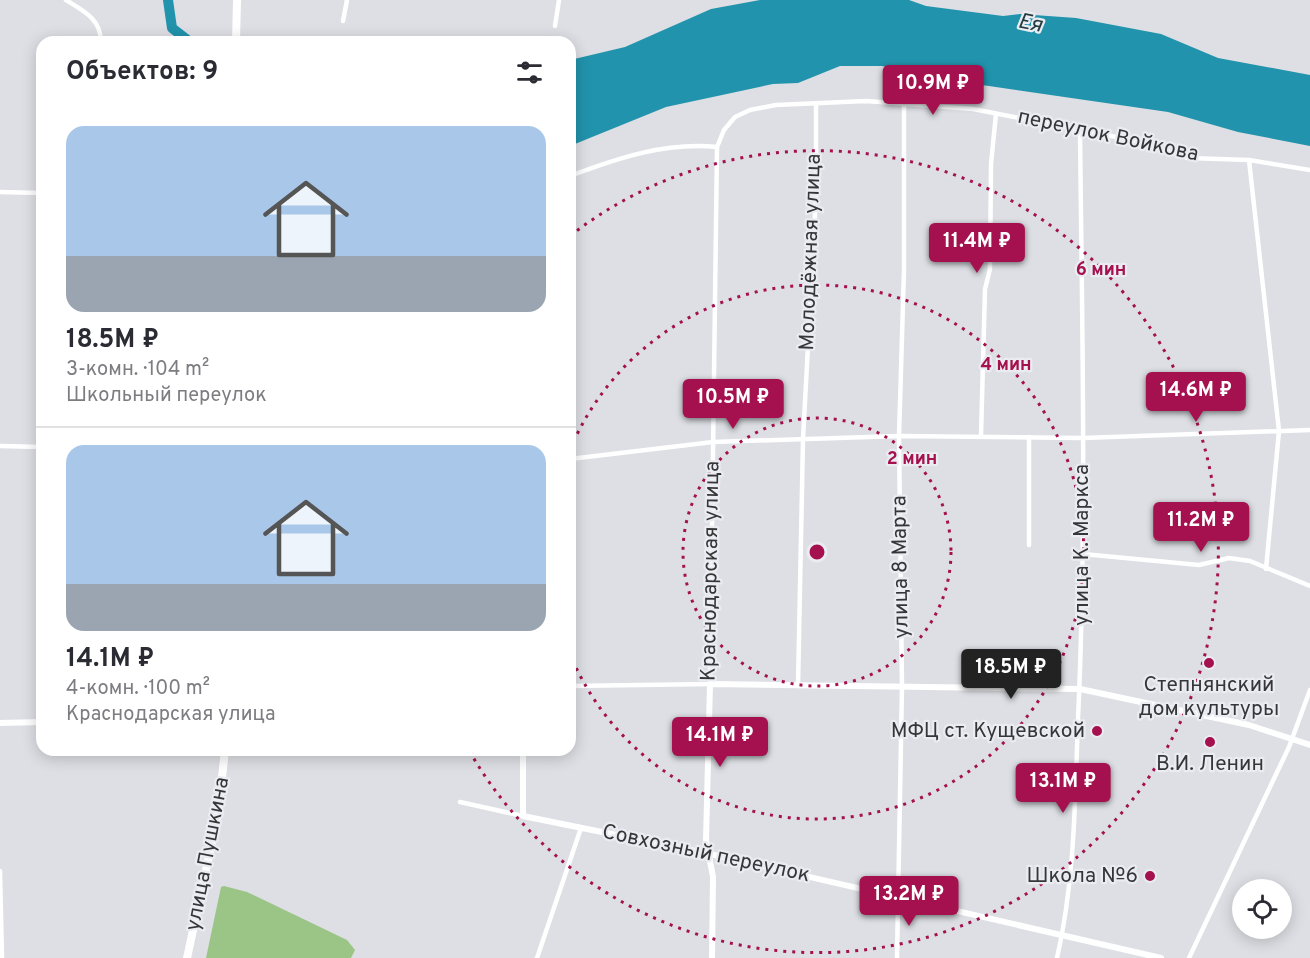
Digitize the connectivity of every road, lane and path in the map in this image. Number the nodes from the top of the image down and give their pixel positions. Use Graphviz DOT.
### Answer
graph roads {
  1 [pos="66,0"];
  2 [pos="237,0"];
  3 [pos="347,0"];
  4 [pos="559,0"];
  5 [pos="343,21"];
  6 [pos="555,26"];
  7 [pos="101,36"];
  8 [pos="236,36"];
  9 [pos="904,104"];
  10 [pos="816,105"];
  11 [pos="996,114"];
  12 [pos="1080,130"];
  13 [pos="717,147"];
  14 [pos="1249,160"];
  15 [pos="1310,170"];
  16 [pos="576,174"];
  17 [pos="0,192"];
  18 [pos="36,193"];
  19 [pos="1310,430"];
  20 [pos="1279,431"];
  21 [pos="899,436"];
  22 [pos="981,436"];
  23 [pos="1029,437"];
  24 [pos="1083,438"];
  25 [pos="802,439"];
  26 [pos="713,442"];
  27 [pos="0,446"];
  28 [pos="36,447"];
  29 [pos="576,458"];
  30 [pos="1029,545"];
  31 [pos="1083,554"];
  32 [pos="1266,569"];
  33 [pos="1310,586"];
  34 [pos="710,684"];
  35 [pos="576,686"];
  36 [pos="798,686"];
  37 [pos="903,686"];
  38 [pos="1080,690"];
  39 [pos="1310,690"];
  40 [pos="36,722"];
  41 [pos="0,723"];
  42 [pos="1292,739"];
  43 [pos="1310,745"];
  44 [pos="224,756"];
  45 [pos="523,756"];
  46 [pos="460,802"];
  47 [pos="523,816"];
  48 [pos="581,828"];
  49 [pos="710,854"];
  50 [pos="0,871"];
  51 [pos="898,897"];
  52 [pos="1063,934"];
  53 [pos="1190,955"];
  54 [pos="2,958"];
  55 [pos="187,958"];
  56 [pos="537,958"];
  57 [pos="712,958"];
  58 [pos="897,958"];
  59 [pos="1057,958"];
  60 [pos="1161,958"];
  1 -- 7 [label="street"];
  2 -- 8 [label="main road"];
  3 -- 5 [label="street"];
  4 -- 6 [label="street"];
  9 -- 10 [label="street, переулок Войкова"];
  9 -- 11 [label="street, переулок Войкова"];
  9 -- 21 [label="street, улица 8 Марта"];
  10 -- 13 [label="street, переулок Войкова"];
  10 -- 25 [label="street, Молодёжная улица"];
  11 -- 12 [label="street, переулок Войкова"];
  11 -- 22 [label="street"];
  12 -- 14 [label="street, переулок Войкова"];
  12 -- 24 [label="street, улица К. Маркса"];
  13 -- 16 [label="street"];
  13 -- 26 [label="street, Краснодарская улица"];
  14 -- 15 [label="street, переулок Войкова"];
  14 -- 20 [label="street"];
  17 -- 18 [label="street"];
  19 -- 20 [label="street"];
  20 -- 24 [label="street"];
  20 -- 32 [label="street"];
  21 -- 22 [label="street"];
  21 -- 25 [label="street"];
  21 -- 37 [label="street, улица 8 Марта"];
  22 -- 23 [label="street"];
  23 -- 24 [label="street"];
  23 -- 30 [label="street"];
  24 -- 31 [label="street, улица К. Маркса"];
  25 -- 26 [label="street"];
  25 -- 36 [label="street, Молодёжная улица"];
  26 -- 29 [label="street"];
  26 -- 34 [label="street, Краснодарская улица"];
  27 -- 28 [label="street"];
  31 -- 32 [label="street"];
  31 -- 38 [label="street, улица К. Маркса"];
  32 -- 33 [label="street"];
  34 -- 35 [label="street"];
  34 -- 36 [label="street"];
  34 -- 49 [label="street, Краснодарская улица"];
  36 -- 37 [label="street"];
  37 -- 38 [label="street"];
  37 -- 51 [label="street, улица 8 Марта"];
  38 -- 42 [label="street"];
  38 -- 52 [label="street, улица К. Маркса"];
  39 -- 42 [label="street"];
  40 -- 41 [label="street"];
  42 -- 43 [label="street"];
  42 -- 53 [label="street"];
  44 -- 55 [label="main road, улица Пушкина"];
  45 -- 47 [label="street"];
  46 -- 47 [label="street, Совхозный переулок"];
  47 -- 48 [label="street, Совхозный переулок"];
  48 -- 49 [label="street, Совхозный переулок"];
  48 -- 56 [label="street"];
  49 -- 51 [label="street, Совхозный переулок"];
  49 -- 57 [label="street, Краснодарская улица"];
  50 -- 54 [label="street"];
  51 -- 52 [label="street, Совхозный переулок"];
  51 -- 58 [label="street, улица 8 Марта"];
  52 -- 59 [label="street, улица К. Маркса"];
  52 -- 60 [label="street, Совхозный переулок"];
}
